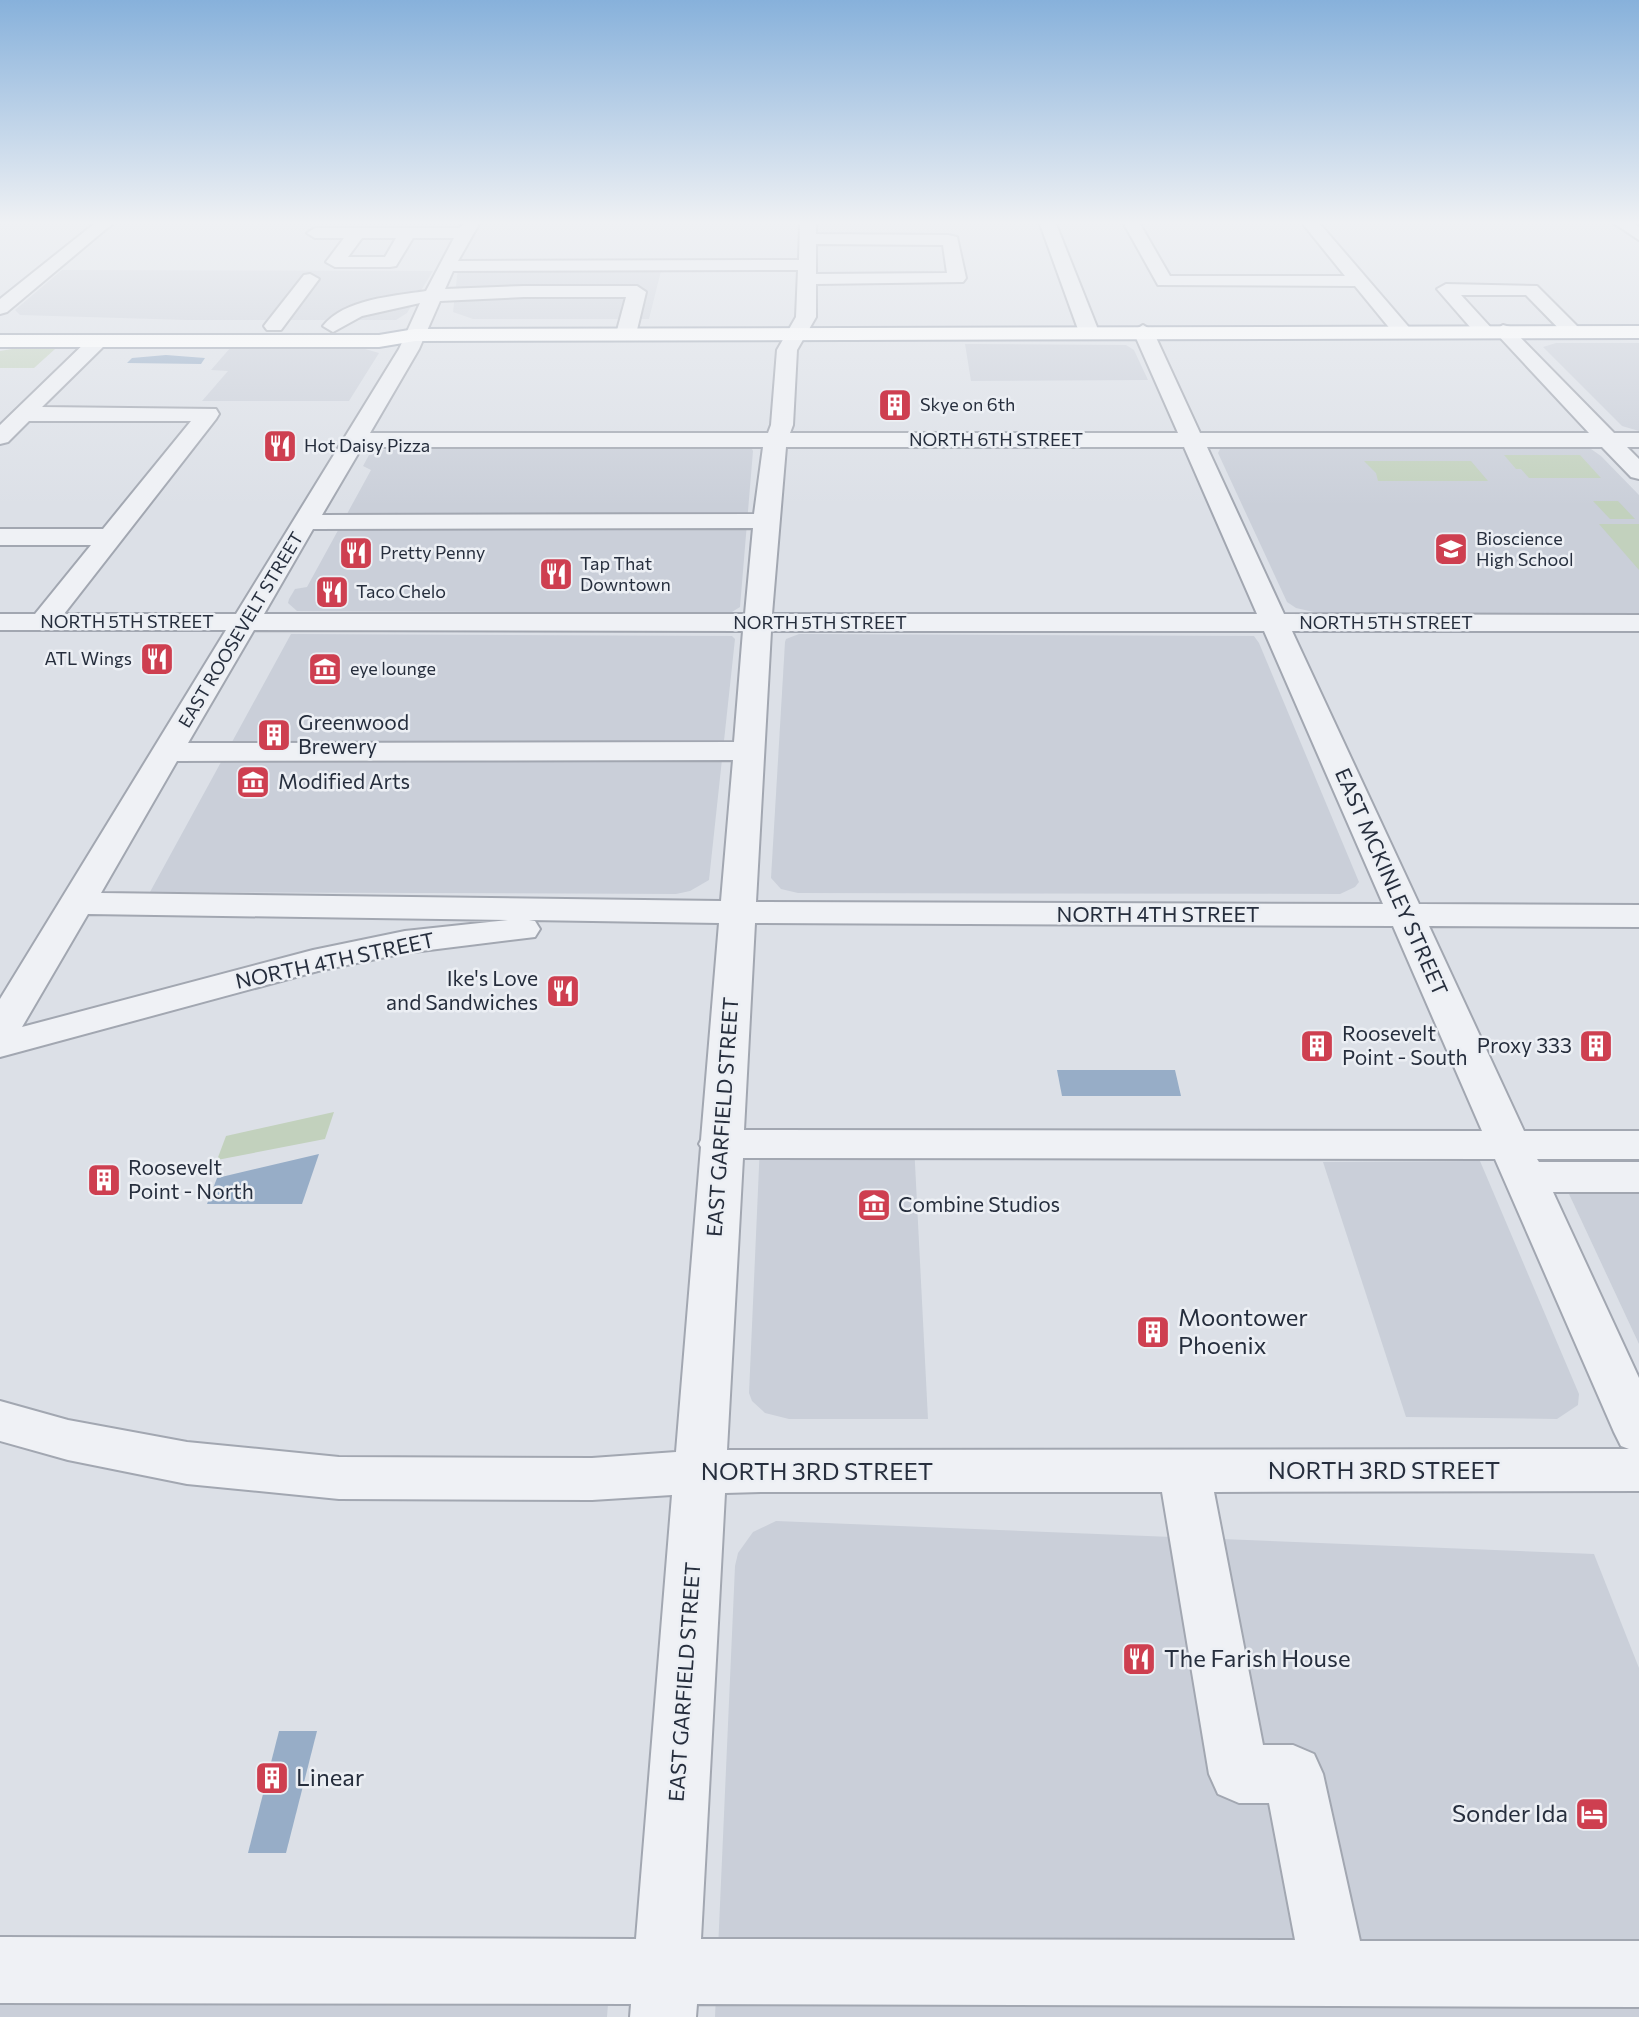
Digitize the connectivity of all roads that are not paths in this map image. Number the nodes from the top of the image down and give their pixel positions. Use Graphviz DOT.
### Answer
graph roads {
  1 [pos="280,318"];
  2 [pos="343,318"];
  3 [pos="423,318"];
  4 [pos="630,318"];
  5 [pos="805,318"];
  6 [pos="1084,318"];
  7 [pos="1392,318"];
  8 [pos="1479,318"];
  9 [pos="1559,318"];
  10 [pos="0,324"];
  11 [pos="274,326"];
  12 [pos="333,326"];
  13 [pos="1143,331"];
  14 [pos="1403,331"];
  15 [pos="1494,331"];
  16 [pos="0,332"];
  17 [pos="1089,332"];
  18 [pos="1573,332"];
  19 [pos="1639,332"];
  20 [pos="104,333"];
  21 [pos="626,334"];
  22 [pos="794,334"];
  23 [pos="415,335"];
  24 [pos="0,341"];
  25 [pos="23,414"];
  26 [pos="0,437"];
  27 [pos="352,440"];
  28 [pos="777,440"];
  29 [pos="1192,440"];
  30 [pos="1609,440"];
  31 [pos="1639,440"];
  32 [pos="1639,472"];
  33 [pos="766,521"];
  34 [pos="305,522"];
  35 [pos="0,537"];
  36 [pos="111,537"];
  37 [pos="0,622"];
  38 [pos="43,622"];
  39 [pos="247,622"];
  40 [pos="758,622"];
  41 [pos="1275,623"];
  42 [pos="1639,623"];
  43 [pos="748,751"];
  44 [pos="170,752"];
  45 [pos="78,903"];
  46 [pos="677,911"];
  47 [pos="738,912"];
  48 [pos="1407,916"];
  49 [pos="1639,916"];
  50 [pos="0,1031"];
  51 [pos="0,1045"];
  52 [pos="720,1144"];
  53 [pos="1639,1145"];
  54 [pos="1517,1161"];
  55 [pos="1639,1177"];
  56 [pos="0,1421"];
  57 [pos="1639,1432"];
  58 [pos="1639,1470"];
  59 [pos="1184,1471"];
  60 [pos="699,1472"];
  61 [pos="0,1970"];
  62 [pos="1335,1973"];
  63 [pos="1639,1973"];
  64 [pos="665,1994"];
  1 -- 11 [label="street"];
  2 -- 12 [label="street"];
  3 -- 23 [label="street, EAST ROOSEVELT STREET"];
  4 -- 21 [label="street"];
  5 -- 22 [label="street, EAST GARFIELD STREET"];
  6 -- 17 [label="street"];
  7 -- 14 [label="street"];
  8 -- 15 [label="street"];
  9 -- 18 [label="street"];
  10 -- 20 [label="main road"];
  11 -- 12 [label="main road"];
  11 -- 20 [label="main road"];
  12 -- 23 [label="main road"];
  13 -- 14 [label="main road"];
  13 -- 17 [label="main road"];
  13 -- 29 [label="street, EAST MCKINLEY STREET"];
  14 -- 15 [label="main road"];
  15 -- 18 [label="main road"];
  15 -- 30 [label="street"];
  16 -- 20 [label="main road"];
  17 -- 22 [label="main road"];
  18 -- 19 [label="main road"];
  20 -- 23 [label="main road"];
  20 -- 24 [label="main road"];
  20 -- 25 [label="street"];
  21 -- 22 [label="main road"];
  21 -- 23 [label="main road"];
  22 -- 28 [label="street, EAST GARFIELD STREET"];
  23 -- 27 [label="street, EAST ROOSEVELT STREET"];
  25 -- 26 [label="street"];
  25 -- 36 [label="street"];
  27 -- 28 [label="street, NORTH 6TH STREET"];
  27 -- 34 [label="street, EAST ROOSEVELT STREET"];
  28 -- 29 [label="street, NORTH 6TH STREET"];
  28 -- 33 [label="street, EAST GARFIELD STREET"];
  29 -- 30 [label="street, NORTH 6TH STREET"];
  29 -- 41 [label="street, EAST MCKINLEY STREET"];
  30 -- 31 [label="street, NORTH 6TH STREET"];
  30 -- 32 [label="street"];
  33 -- 34 [label="street"];
  33 -- 40 [label="street, EAST GARFIELD STREET"];
  34 -- 39 [label="street, EAST ROOSEVELT STREET"];
  35 -- 36 [label="street"];
  36 -- 38 [label="street"];
  37 -- 38 [label="street, NORTH 5TH STREET"];
  38 -- 39 [label="street, NORTH 5TH STREET"];
  39 -- 40 [label="street, NORTH 5TH STREET"];
  39 -- 44 [label="street, EAST ROOSEVELT STREET"];
  40 -- 41 [label="street, NORTH 5TH STREET"];
  40 -- 43 [label="street, EAST GARFIELD STREET"];
  41 -- 42 [label="street, NORTH 5TH STREET"];
  41 -- 48 [label="street, EAST MCKINLEY STREET"];
  43 -- 44 [label="street"];
  43 -- 47 [label="street, EAST GARFIELD STREET"];
  44 -- 45 [label="street, EAST ROOSEVELT STREET"];
  45 -- 46 [label="street, NORTH 4TH STREET"];
  45 -- 50 [label="street, EAST ROOSEVELT STREET"];
  46 -- 47 [label="street, NORTH 4TH STREET"];
  46 -- 51 [label="street, NORTH 4TH STREET"];
  47 -- 48 [label="street, NORTH 4TH STREET"];
  47 -- 52 [label="street, EAST GARFIELD STREET"];
  48 -- 49 [label="street, NORTH 4TH STREET"];
  48 -- 54 [label="street, EAST MCKINLEY STREET"];
  52 -- 54 [label="street"];
  52 -- 60 [label="street, EAST GARFIELD STREET"];
  53 -- 54 [label="street"];
  54 -- 55 [label="street"];
  54 -- 57 [label="street, EAST MCKINLEY STREET"];
  56 -- 60 [label="street, NORTH 3RD STREET"];
  58 -- 59 [label="street, NORTH 3RD STREET"];
  59 -- 60 [label="street, NORTH 3RD STREET"];
  59 -- 62 [label="street"];
  60 -- 64 [label="street, EAST GARFIELD STREET"];
  61 -- 64 [label="street"];
  62 -- 63 [label="street"];
  62 -- 64 [label="street"];
}
